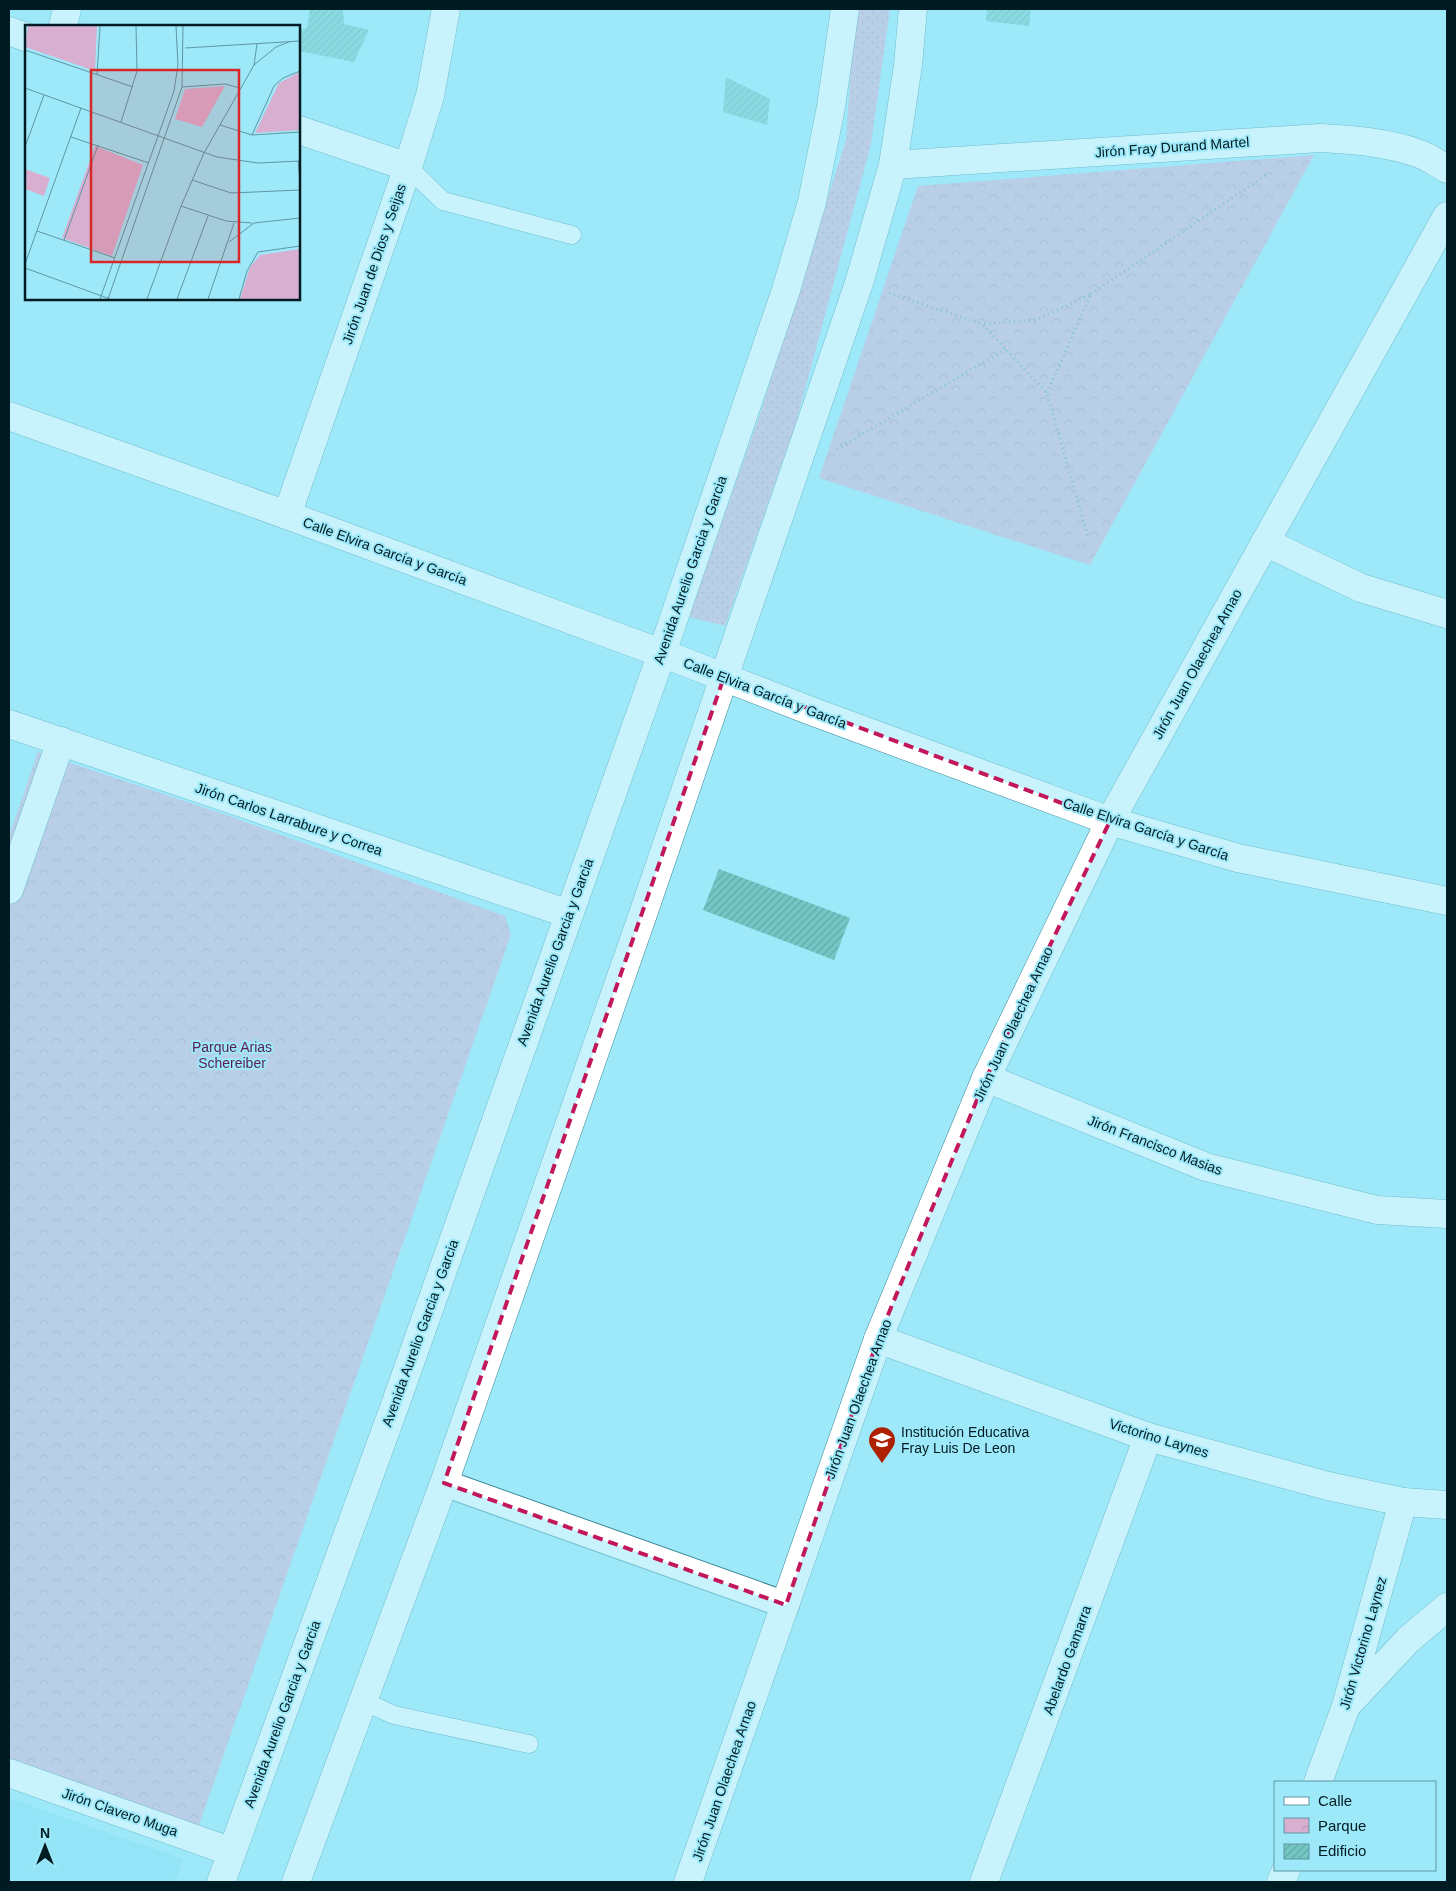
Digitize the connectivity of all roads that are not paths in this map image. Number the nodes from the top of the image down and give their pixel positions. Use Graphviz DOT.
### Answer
graph roads {
  1 [pos="67,9"];
  2 [pos="446,9"];
  3 [pos="845,9"];
  4 [pos="913,9"];
  5 [pos="63,25"];
  6 [pos="9,31"];
  7 [pos="25,37"];
  8 [pos="300,130"];
  9 [pos="892,165"];
  10 [pos="408,167"];
  11 [pos="1447,169"];
  12 [pos="1447,216"];
  13 [pos="572,235"];
  14 [pos="9,416"];
  15 [pos="287,515"];
  16 [pos="1265,542"];
  17 [pos="1447,614"];
  18 [pos="662,653"];
  19 [pos="724,677"];
  20 [pos="9,724"];
  21 [pos="61,741"];
  22 [pos="1110,820"];
  23 [pos="9,890"];
  24 [pos="1447,901"];
  25 [pos="569,914"];
  26 [pos="986,1078"];
  27 [pos="1447,1214"];
  28 [pos="878,1339"];
  29 [pos="1148,1437"];
  30 [pos="444,1483"];
  31 [pos="1403,1502"];
  32 [pos="1447,1505"];
  33 [pos="786,1604"];
  34 [pos="1447,1607"];
  35 [pos="363,1701"];
  36 [pos="1346,1706"];
  37 [pos="528,1744"];
  38 [pos="9,1773"];
  39 [pos="1318,1781"];
  40 [pos="232,1852"];
  41 [pos="220,1882"];
  42 [pos="296,1882"];
  43 [pos="688,1882"];
  44 [pos="984,1882"];
  1 -- 5 [label="street"];
  2 -- 10 [label="street, Jirón Juan de Dios y Seijas"];
  3 -- 18 [label="street, Avenida Aurelio Garcia y Garcia"];
  4 -- 9 [label="street"];
  6 -- 7 [label="street"];
  8 -- 10 [label="street"];
  9 -- 11 [label="street, Jirón Fray Durand Martel"];
  9 -- 19 [label="street"];
  10 -- 13 [label="lane"];
  10 -- 15 [label="street, Jirón Juan de Dios y Seijas"];
  12 -- 16 [label="street, Jirón Juan Olaechea Arnao"];
  14 -- 15 [label="street, Calle Elvira García y García"];
  15 -- 18 [label="street, Calle Elvira García y García"];
  16 -- 17 [label="street"];
  16 -- 22 [label="street, Jirón Juan Olaechea Arnao"];
  18 -- 19 [label="street, Calle Elvira García y García"];
  18 -- 25 [label="street, Avenida Aurelio Garcia y Garcia"];
  19 -- 22 [label="street, Calle Elvira García y García"];
  19 -- 30 [label="street"];
  20 -- 21 [label="street, Jirón Carlos Larrabure y Correa"];
  21 -- 23 [label="street"];
  21 -- 25 [label="street, Jirón Carlos Larrabure y Correa"];
  22 -- 24 [label="street, Calle Elvira García y García"];
  22 -- 26 [label="street, Jirón Juan Olaechea Arnao"];
  25 -- 40 [label="street, Avenida Aurelio Garcia y Garcia"];
  26 -- 27 [label="street, Jirón Francisco Masias"];
  26 -- 28 [label="street, Jirón Juan Olaechea Arnao"];
  28 -- 29 [label="street, Victorino Laynes"];
  28 -- 33 [label="street, Jirón Juan Olaechea Arnao"];
  29 -- 31 [label="street, Victorino Laynes"];
  29 -- 44 [label="street, Abelardo Gamarra"];
  30 -- 33 [label="street"];
  30 -- 35 [label="street"];
  31 -- 32 [label="street, Victorino Laynes"];
  31 -- 36 [label="street, Jirón Victorino Laynez"];
  33 -- 43 [label="street, Jirón Juan Olaechea Arnao"];
  34 -- 36 [label="street"];
  35 -- 37 [label="lane"];
  35 -- 42 [label="street"];
  36 -- 39 [label="street, Jirón Victorino Laynez"];
  38 -- 40 [label="street, Jirón Clavero Muga"];
  40 -- 41 [label="street, Avenida Aurelio Garcia y Garcia"];
}
